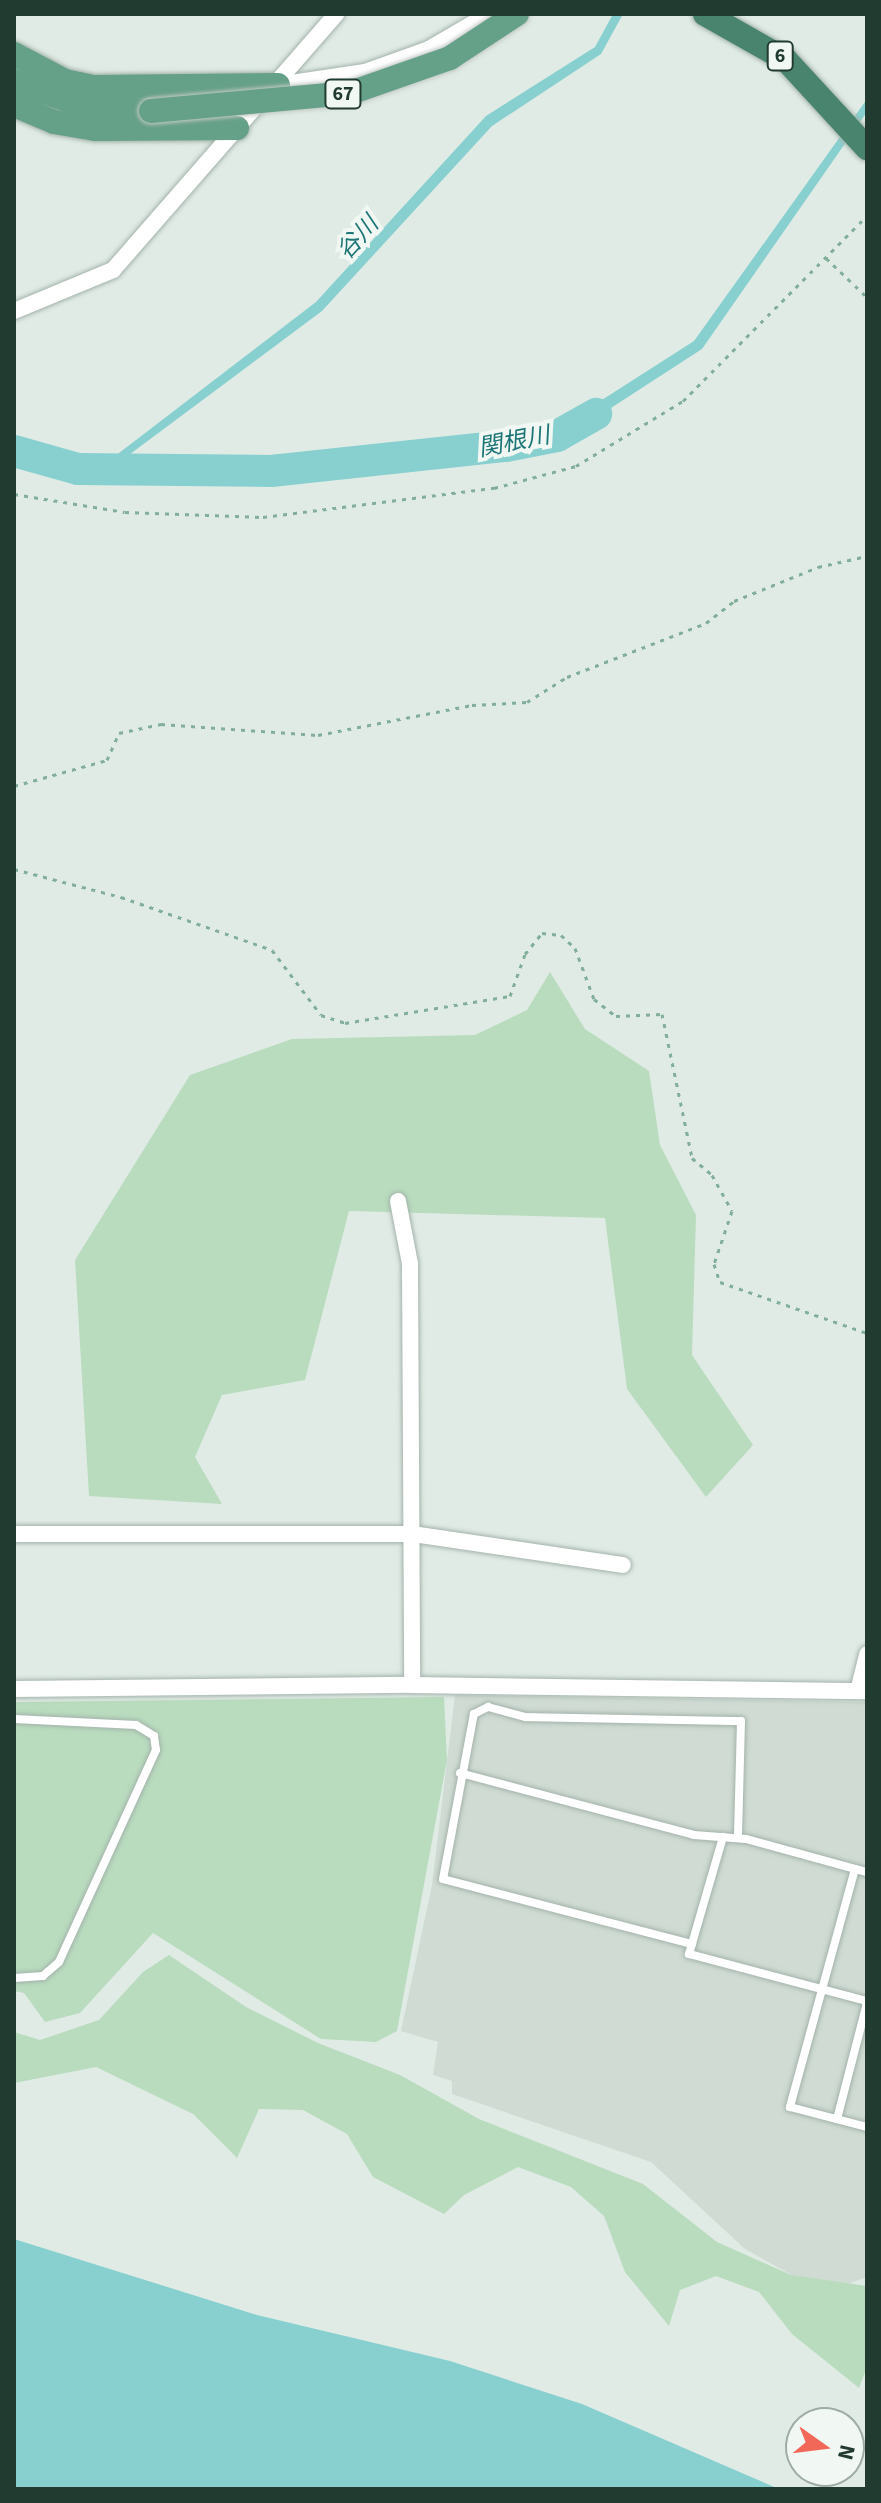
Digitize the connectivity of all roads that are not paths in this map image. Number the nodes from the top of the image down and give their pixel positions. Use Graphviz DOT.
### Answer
graph roads {
  1 [pos="336,14"];
  2 [pos="489,14"];
  3 [pos="517,14"];
  4 [pos="705,14"];
  5 [pos="14,54"];
  6 [pos="14,81"];
  7 [pos="278,85"];
  8 [pos="14,105"];
  9 [pos="237,128"];
  10 [pos="867,148"];
  11 [pos="14,311"];
  12 [pos="398,1201"];
  13 [pos="14,1534"];
  14 [pos="413,1534"];
  15 [pos="623,1565"];
  16 [pos="867,1654"];
  17 [pos="412,1685"];
  18 [pos="14,1689"];
  19 [pos="862,1691"];
  20 [pos="14,1719"];
  21 [pos="460,1773"];
  22 [pos="723,1837"];
  23 [pos="738,1838"];
  24 [pos="855,1869"];
  25 [pos="867,1872"];
  26 [pos="692,1944"];
  27 [pos="14,1978"];
  28 [pos="822,1989"];
  29 [pos="867,2002"];
  30 [pos="837,2119"];
  31 [pos="867,2127"];
  1 -- 7 [label="street"];
  2 -- 7 [label="street"];
  3 -- 6 [label="main road, 67, bridge"];
  4 -- 10 [label="highway, 6"];
  5 -- 7 [label="main road"];
  7 -- 9 [label="street"];
  8 -- 9 [label="main road"];
  9 -- 11 [label="street"];
  12 -- 14 [label="street"];
  13 -- 14 [label="street"];
  14 -- 15 [label="street"];
  14 -- 17 [label="street"];
  16 -- 19 [label="street"];
  17 -- 18 [label="street"];
  17 -- 19 [label="street"];
  20 -- 27 [label="lane"];
  21 -- 22 [label="lane"];
  21 -- 23 [label="lane"];
  21 -- 26 [label="lane"];
  22 -- 23 [label="lane"];
  22 -- 26 [label="lane"];
  23 -- 24 [label="lane"];
  24 -- 25 [label="lane"];
  24 -- 28 [label="lane"];
  26 -- 28 [label="lane"];
  28 -- 29 [label="lane"];
  28 -- 30 [label="lane"];
  29 -- 30 [label="lane"];
  30 -- 31 [label="lane"];
}
